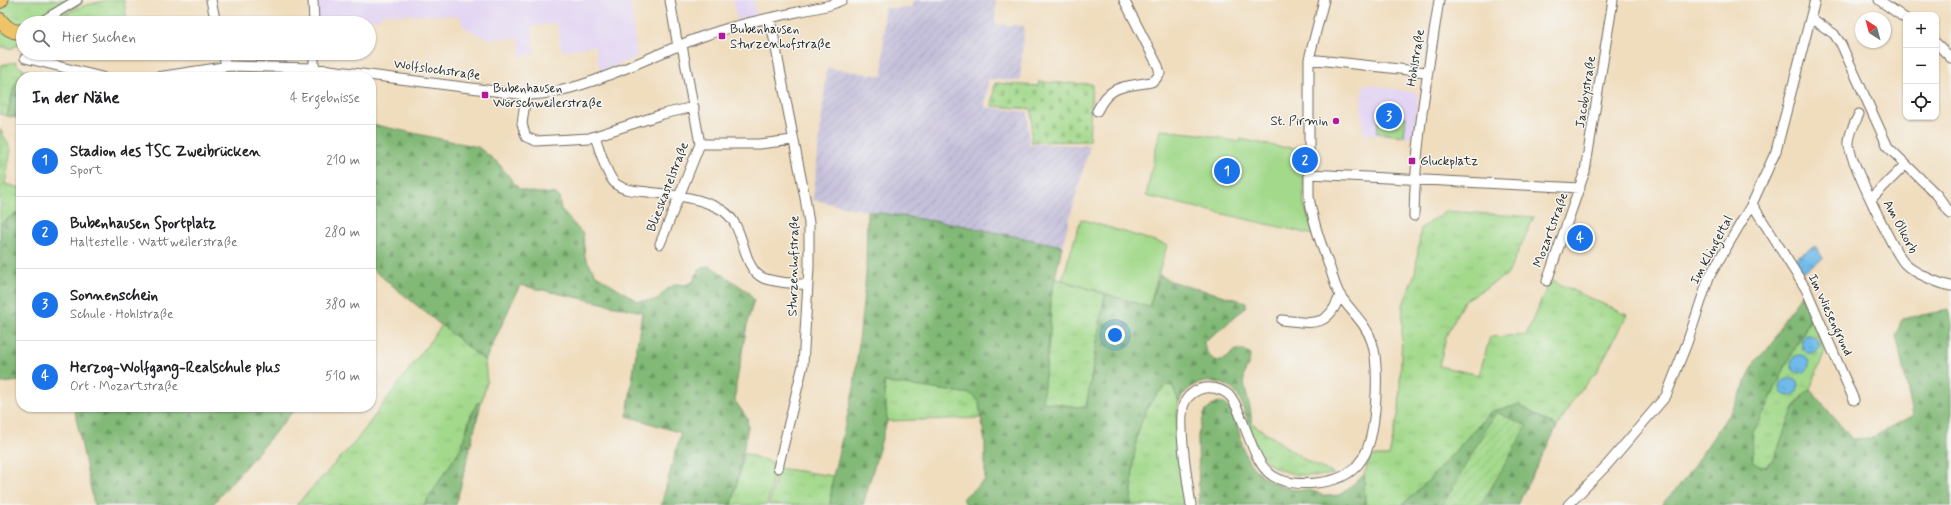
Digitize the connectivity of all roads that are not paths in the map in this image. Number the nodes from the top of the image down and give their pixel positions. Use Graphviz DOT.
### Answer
graph roads {
  1 [pos="77,0"];
  2 [pos="210,0"];
  3 [pos="313,0"];
  4 [pos="670,0"];
  5 [pos="842,0"];
  6 [pos="1124,0"];
  7 [pos="1324,0"];
  8 [pos="1439,0"];
  9 [pos="1613,0"];
  10 [pos="1815,0"];
  11 [pos="1879,0"];
  12 [pos="51,16"];
  13 [pos="214,16"];
  14 [pos="314,16"];
  15 [pos="1903,17"];
  16 [pos="770,18"];
  17 [pos="1811,18"];
  18 [pos="0,20"];
  19 [pos="16,32"];
  20 [pos="16,36"];
  21 [pos="0,37"];
  22 [pos="680,46"];
  23 [pos="1939,46"];
  24 [pos="1951,58"];
  25 [pos="1309,59"];
  26 [pos="33,60"];
  27 [pos="225,60"];
  28 [pos="314,60"];
  29 [pos="226,66"];
  30 [pos="314,68"];
  31 [pos="82,72"];
  32 [pos="188,72"];
  33 [pos="345,72"];
  34 [pos="1426,72"];
  35 [pos="376,76"];
  36 [pos="526,95"];
  37 [pos="694,106"];
  38 [pos="1097,111"];
  39 [pos="1859,114"];
  40 [pos="595,137"];
  41 [pos="793,140"];
  42 [pos="700,144"];
  43 [pos="1905,165"];
  44 [pos="1309,174"];
  45 [pos="1414,179"];
  46 [pos="1580,188"];
  47 [pos="679,196"];
  48 [pos="1871,200"];
  49 [pos="1752,204"];
  50 [pos="1951,214"];
  51 [pos="1414,216"];
  52 [pos="660,244"];
  53 [pos="1547,281"];
  54 [pos="808,285"];
  55 [pos="1951,286"];
  56 [pos="1340,295"];
  57 [pos="1282,320"];
  58 [pos="1854,400"];
  59 [pos="778,468"];
  60 [pos="1191,505"];
  61 [pos="1568,505"];
  1 -- 12 [label="street"];
  2 -- 13 [label="street"];
  3 -- 14 [label="street"];
  4 -- 22 [label="street, Blieskastelstraße"];
  5 -- 16 [label="street, Wolfslochstraße"];
  6 -- 38 [label="street"];
  7 -- 25 [label="street"];
  8 -- 34 [label="street, Hohlstraße"];
  9 -- 46 [label="street, Jacobystraße"];
  10 -- 17 [label="street, Im Klingeltal"];
  11 -- 15 [label="street"];
  16 -- 22 [label="street, Wolfslochstraße"];
  16 -- 41 [label="street, Sturzenhofstraße"];
  17 -- 43 [label="street"];
  17 -- 49 [label="street, Im Klingeltal"];
  18 -- 19 [label="highway"];
  20 -- 21 [label="highway"];
  22 -- 36 [label="street, Wolfslochstraße"];
  22 -- 37 [label="street, Blieskastelstraße"];
  23 -- 24 [label="street"];
  25 -- 34 [label="street"];
  25 -- 44 [label="street"];
  26 -- 31 [label="street"];
  27 -- 29 [label="street"];
  28 -- 30 [label="street"];
  29 -- 30 [label="street, Wolfslochstraße"];
  29 -- 32 [label="street, Wolfslochstraße"];
  30 -- 33 [label="street, Wolfslochstraße"];
  34 -- 45 [label="street, Hohlstraße"];
  35 -- 36 [label="street, Wolfslochstraße"];
  36 -- 40 [label="street"];
  37 -- 40 [label="street"];
  37 -- 42 [label="street, Blieskastelstraße"];
  39 -- 48 [label="street, Am Ölkorb"];
  40 -- 47 [label="street"];
  41 -- 42 [label="street"];
  41 -- 54 [label="street, Sturzenhofstraße"];
  42 -- 47 [label="street, Blieskastelstraße"];
  43 -- 48 [label="street, Am Ölkorb"];
  43 -- 50 [label="street"];
  44 -- 45 [label="street"];
  44 -- 56 [label="street"];
  45 -- 46 [label="street"];
  45 -- 51 [label="street, Hohlstraße"];
  46 -- 53 [label="street, Mozartstraße"];
  47 -- 52 [label="street, Blieskastelstraße"];
  47 -- 54 [label="street"];
  48 -- 55 [label="street, Am Ölkorb"];
  49 -- 58 [label="street, Im Wiesengrund"];
  49 -- 61 [label="street, Im Klingeltal"];
  54 -- 59 [label="street, Sturzenhofstraße"];
  56 -- 57 [label="street"];
  56 -- 60 [label="street"];
}
